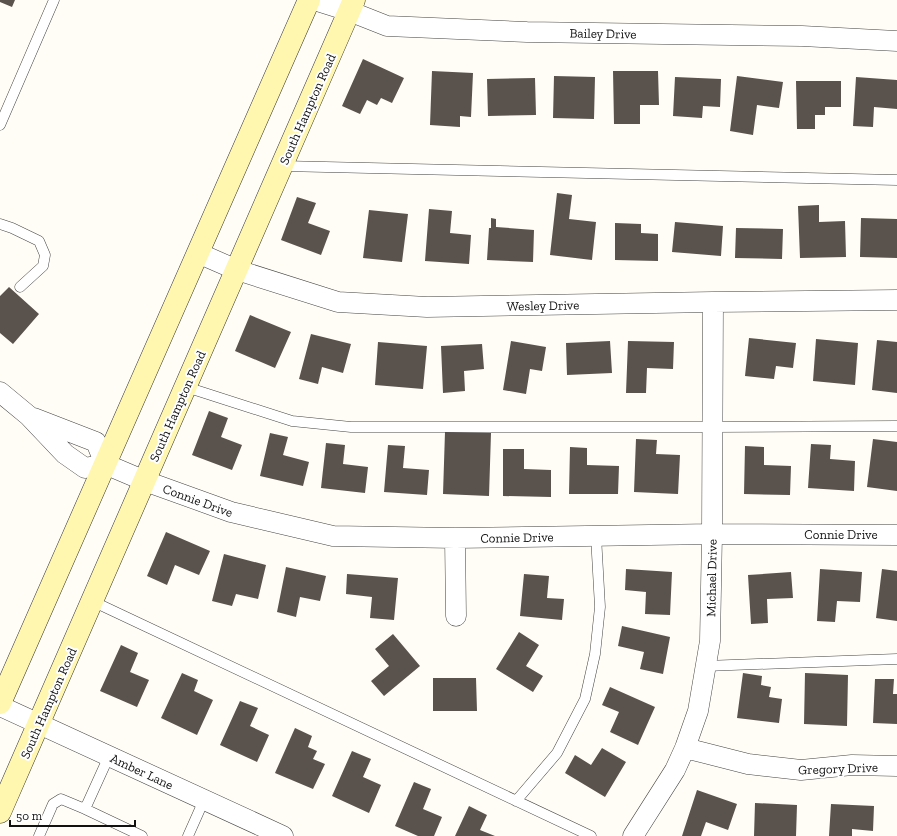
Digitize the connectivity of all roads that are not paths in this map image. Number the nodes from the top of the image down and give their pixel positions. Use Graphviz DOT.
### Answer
graph roads {
  1 [pos="54,0"];
  2 [pos="309,0"];
  3 [pos="314,0"];
  4 [pos="352,6"];
  5 [pos="897,41"];
  6 [pos="0,125"];
  7 [pos="282,166"];
  8 [pos="897,180"];
  9 [pos="0,224"];
  10 [pos="198,253"];
  11 [pos="237,270"];
  12 [pos="20,287"];
  13 [pos="897,300"];
  14 [pos="712,302"];
  15 [pos="186,387"];
  16 [pos="1,396"];
  17 [pos="897,426"];
  18 [pos="712,427"];
  19 [pos="105,464"];
  20 [pos="144,481"];
  21 [pos="712,534"];
  22 [pos="897,535"];
  23 [pos="596,536"];
  24 [pos="455,538"];
  25 [pos="92,601"];
  26 [pos="456,616"];
  27 [pos="897,659"];
  28 [pos="705,666"];
  29 [pos="0,705"];
  30 [pos="39,724"];
  31 [pos="685,748"];
  32 [pos="109,756"];
  33 [pos="897,766"];
  34 [pos="204,800"];
  35 [pos="516,801"];
  36 [pos="85,809"];
  37 [pos="0,812"];
  38 [pos="39,836"];
  39 [pos="142,836"];
  40 [pos="188,836"];
  41 [pos="283,836"];
  42 [pos="591,836"];
  43 [pos="633,836"];
  1 -- 6 [label="lane"];
  2 -- 10 [label="main road"];
  3 -- 4 [label="street, Bailey Drive"];
  4 -- 5 [label="street, Bailey Drive"];
  4 -- 7 [label="main road, South Hampton Road"];
  7 -- 8 [label="lane"];
  7 -- 11 [label="main road, South Hampton Road"];
  9 -- 12 [label="lane"];
  10 -- 11 [label="street, Wesley Drive"];
  10 -- 19 [label="main road"];
  11 -- 14 [label="street, Wesley Drive"];
  11 -- 15 [label="main road, South Hampton Road"];
  13 -- 14 [label="street, Wesley Drive"];
  14 -- 18 [label="street, Michael Drive"];
  15 -- 18 [label="lane"];
  15 -- 20 [label="main road, South Hampton Road"];
  16 -- 19 [label="street"];
  17 -- 18 [label="lane"];
  18 -- 21 [label="street, Michael Drive"];
  19 -- 20 [label="street, Connie Drive"];
  19 -- 29 [label="main road"];
  20 -- 24 [label="street, Connie Drive"];
  20 -- 25 [label="main road, South Hampton Road"];
  21 -- 22 [label="street, Connie Drive"];
  21 -- 23 [label="street, Connie Drive"];
  21 -- 28 [label="street, Michael Drive"];
  23 -- 24 [label="street, Connie Drive"];
  23 -- 35 [label="lane"];
  24 -- 26 [label="street"];
  25 -- 30 [label="main road, South Hampton Road"];
  25 -- 35 [label="lane"];
  27 -- 28 [label="lane"];
  28 -- 31 [label="street, Michael Drive"];
  29 -- 30 [label="street, Amber Lane"];
  30 -- 32 [label="street, Amber Lane"];
  30 -- 37 [label="main road, South Hampton Road"];
  31 -- 33 [label="street, Gregory Drive"];
  31 -- 43 [label="street, Michael Drive"];
  32 -- 34 [label="street, Amber Lane"];
  32 -- 36 [label="lane"];
  34 -- 40 [label="lane"];
  34 -- 41 [label="street, Amber Lane"];
  35 -- 42 [label="lane"];
  36 -- 38 [label="lane"];
  36 -- 39 [label="lane"];
}
